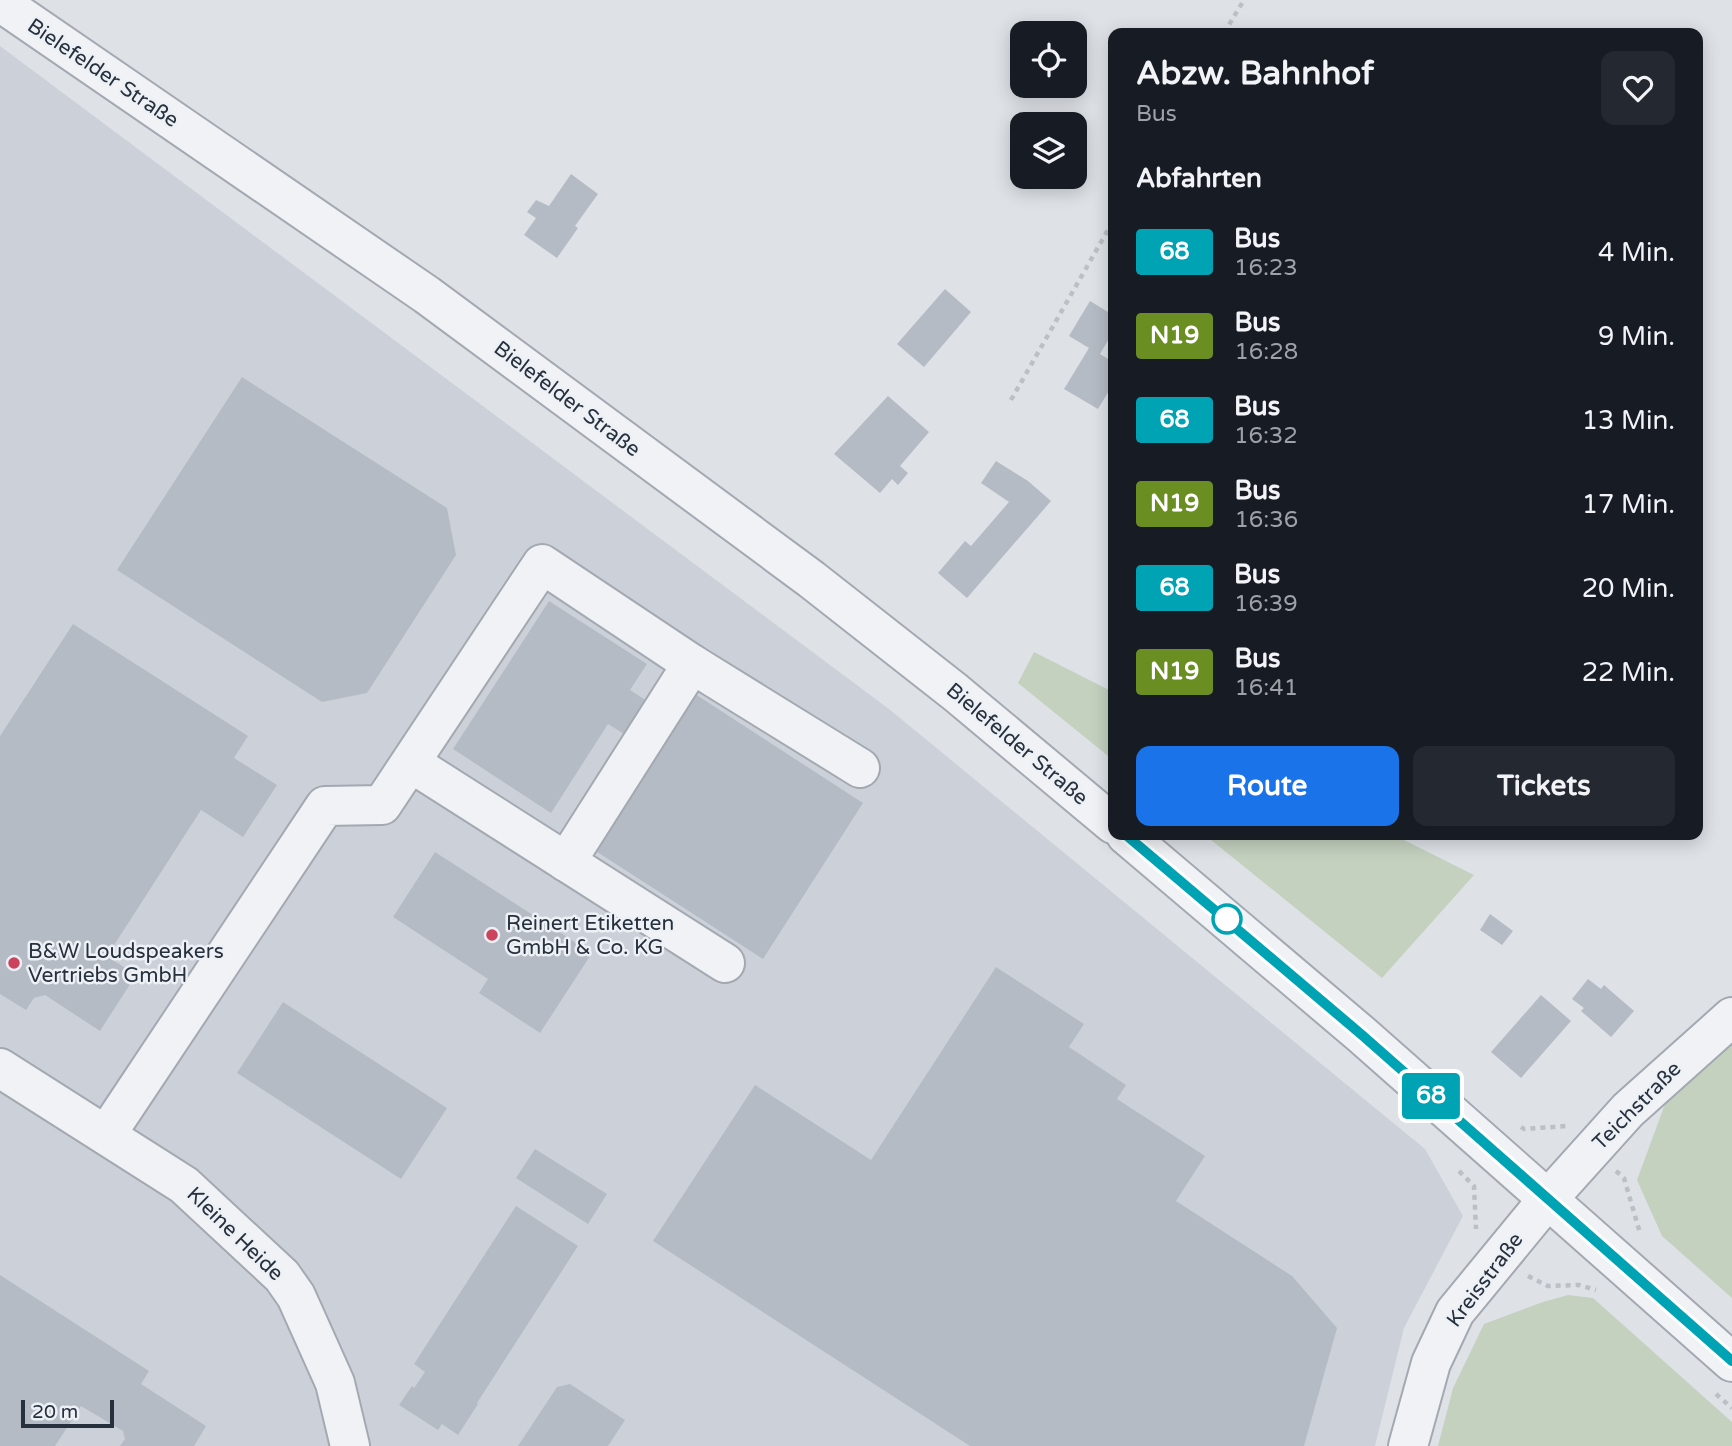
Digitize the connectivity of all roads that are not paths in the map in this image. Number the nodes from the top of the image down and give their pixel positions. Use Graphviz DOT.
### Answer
graph roads {
  1 [pos="0,2"];
  2 [pos="692,664"];
  3 [pos="411,763"];
  4 [pos="860,768"];
  5 [pos="1108,820"];
  6 [pos="1132,840"];
  7 [pos="566,862"];
  8 [pos="725,962"];
  9 [pos="1732,1017"];
  10 [pos="0,1068"];
  11 [pos="106,1135"];
  12 [pos="1547,1200"];
  13 [pos="1722,1376"];
  14 [pos="350,1446"];
  15 [pos="1408,1446"];
  1 -- 5 [label="street, Bielefelder Straße"];
  2 -- 3 [label="street"];
  2 -- 4 [label="street"];
  2 -- 7 [label="street"];
  3 -- 7 [label="street"];
  3 -- 11 [label="street"];
  6 -- 12 [label="street"];
  7 -- 8 [label="street"];
  9 -- 12 [label="street, Teichstraße"];
  10 -- 11 [label="street, Kleine Heide"];
  11 -- 14 [label="street, Kleine Heide"];
  12 -- 13 [label="street"];
  12 -- 15 [label="street, Kreisstraße"];
}
